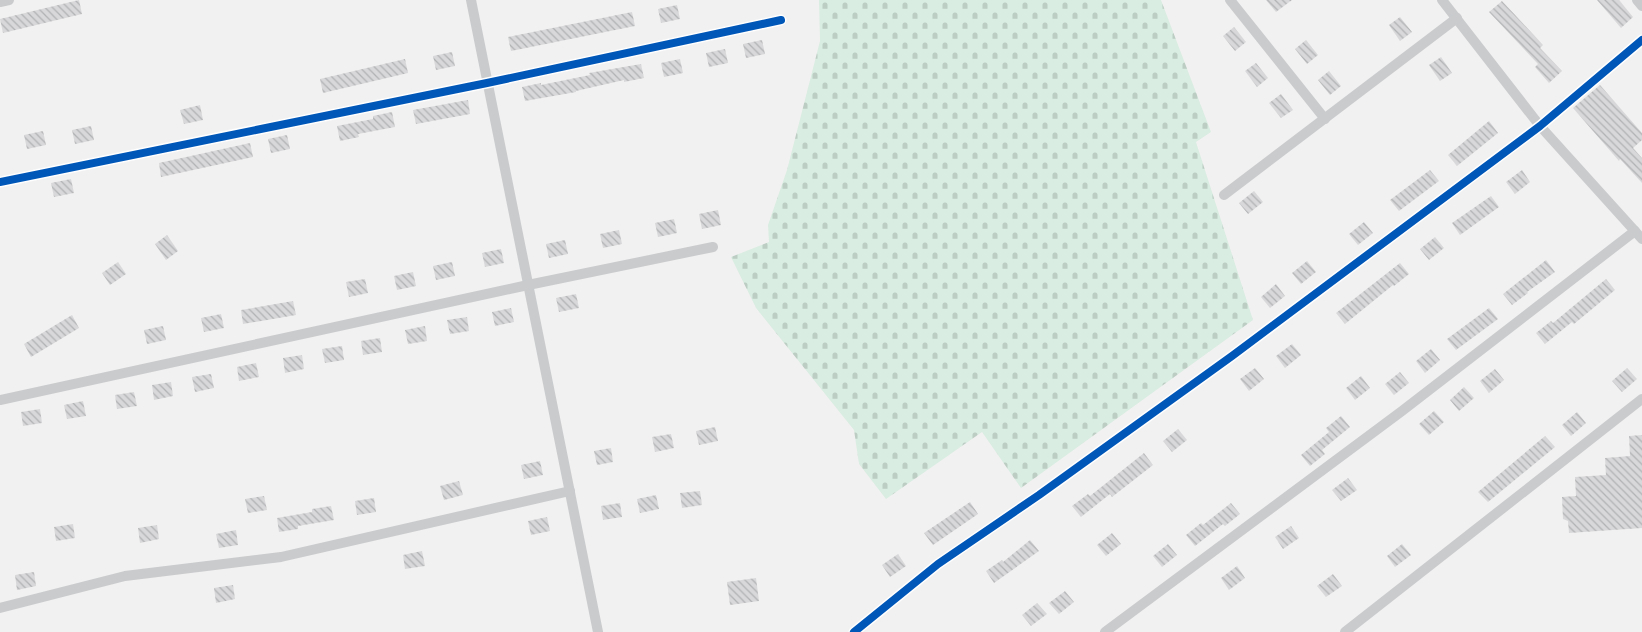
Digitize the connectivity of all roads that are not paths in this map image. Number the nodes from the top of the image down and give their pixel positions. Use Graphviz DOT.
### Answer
graph roads {
  1 [pos="9,0"];
  2 [pos="470,0"];
  3 [pos="1230,0"];
  4 [pos="1442,0"];
  5 [pos="1637,0"];
  6 [pos="0,2"];
  7 [pos="1642,6"];
  8 [pos="1457,18"];
  9 [pos="782,20"];
  10 [pos="1642,40"];
  11 [pos="487,83"];
  12 [pos="1325,119"];
  13 [pos="1540,126"];
  14 [pos="0,182"];
  15 [pos="1224,195"];
  16 [pos="1638,235"];
  17 [pos="713,247"];
  18 [pos="528,285"];
  19 [pos="1642,399"];
  20 [pos="0,400"];
  21 [pos="570,491"];
  22 [pos="0,608"];
  23 [pos="598,632"];
  24 [pos="854,632"];
  25 [pos="1105,632"];
  26 [pos="1345,632"];
  1 -- 6 [label="street"];
  2 -- 11 [label="street"];
  3 -- 12 [label="street"];
  4 -- 8 [label="street"];
  5 -- 7 [label="street"];
  8 -- 12 [label="street"];
  8 -- 13 [label="street"];
  9 -- 11 [label="street"];
  10 -- 13 [label="street"];
  11 -- 14 [label="street"];
  11 -- 18 [label="street"];
  12 -- 15 [label="street"];
  13 -- 16 [label="street"];
  13 -- 24 [label="street"];
  16 -- 25 [label="street"];
  17 -- 18 [label="street"];
  18 -- 20 [label="street"];
  18 -- 21 [label="street"];
  19 -- 26 [label="street"];
  21 -- 22 [label="street"];
  21 -- 23 [label="street"];
}
